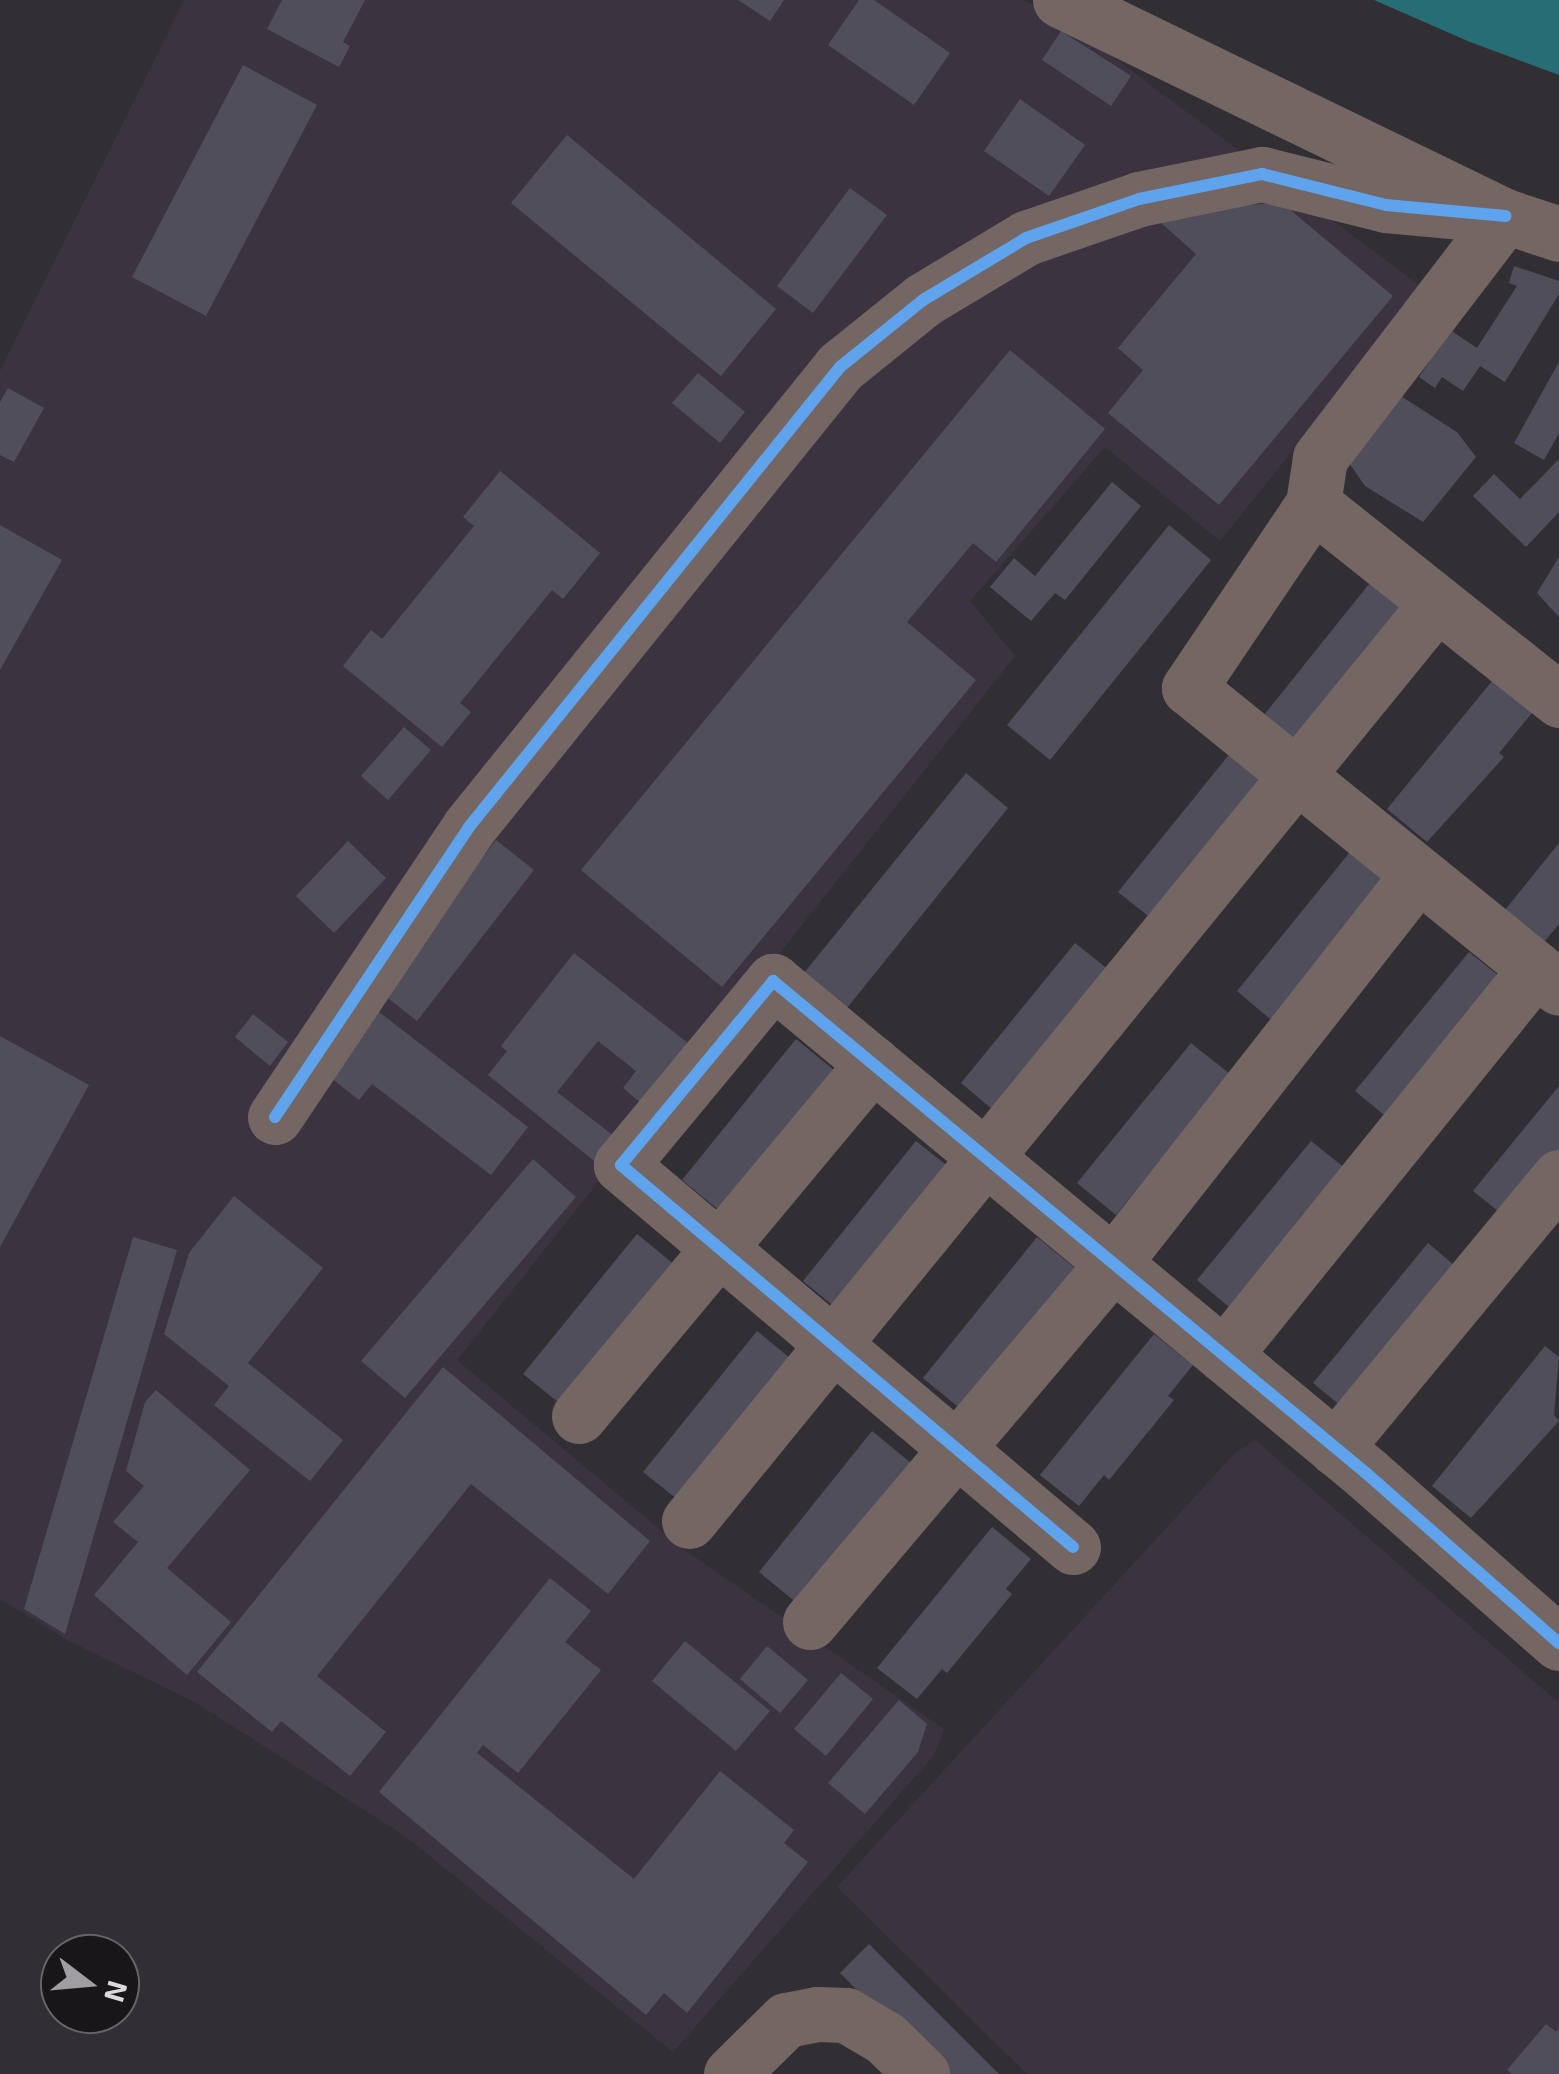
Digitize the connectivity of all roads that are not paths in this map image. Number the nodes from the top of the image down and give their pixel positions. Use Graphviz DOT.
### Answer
graph roads {
  1 [pos="1060,0"];
  2 [pos="1505,216"];
  3 [pos="1559,234"];
  4 [pos="1314,504"];
  5 [pos="1437,603"];
  6 [pos="1559,700"];
  7 [pos="1299,777"];
  8 [pos="1418,874"];
  9 [pos="1548,978"];
  10 [pos="874,1063"];
  11 [pos="275,1117"];
  12 [pos="990,1158"];
  13 [pos="1559,1177"];
  14 [pos="718,1247"];
  15 [pos="1114,1262"];
  16 [pos="836,1346"];
  17 [pos="1224,1355"];
  18 [pos="579,1416"];
  19 [pos="1335,1448"];
  20 [pos="958,1450"];
  21 [pos="689,1521"];
  22 [pos="1073,1548"];
  23 [pos="810,1622"];
  24 [pos="1559,1644"];
  25 [pos="731,2074"];
  26 [pos="922,2074"];
  1 -- 2 [label="street"];
  2 -- 3 [label="street"];
  2 -- 4 [label="street"];
  2 -- 11 [label="street"];
  4 -- 5 [label="street"];
  4 -- 7 [label="street"];
  5 -- 6 [label="street"];
  5 -- 7 [label="street"];
  7 -- 8 [label="street"];
  7 -- 12 [label="street"];
  8 -- 9 [label="street"];
  8 -- 15 [label="street"];
  9 -- 17 [label="street"];
  10 -- 12 [label="street"];
  10 -- 14 [label="street"];
  10 -- 14 [label="street"];
  12 -- 15 [label="street"];
  12 -- 16 [label="street"];
  13 -- 19 [label="street"];
  14 -- 16 [label="street"];
  14 -- 18 [label="street"];
  15 -- 17 [label="street"];
  15 -- 20 [label="street"];
  16 -- 20 [label="street"];
  16 -- 21 [label="street"];
  17 -- 19 [label="street"];
  19 -- 24 [label="street"];
  20 -- 22 [label="street"];
  20 -- 23 [label="street"];
  25 -- 26 [label="street"];
}
